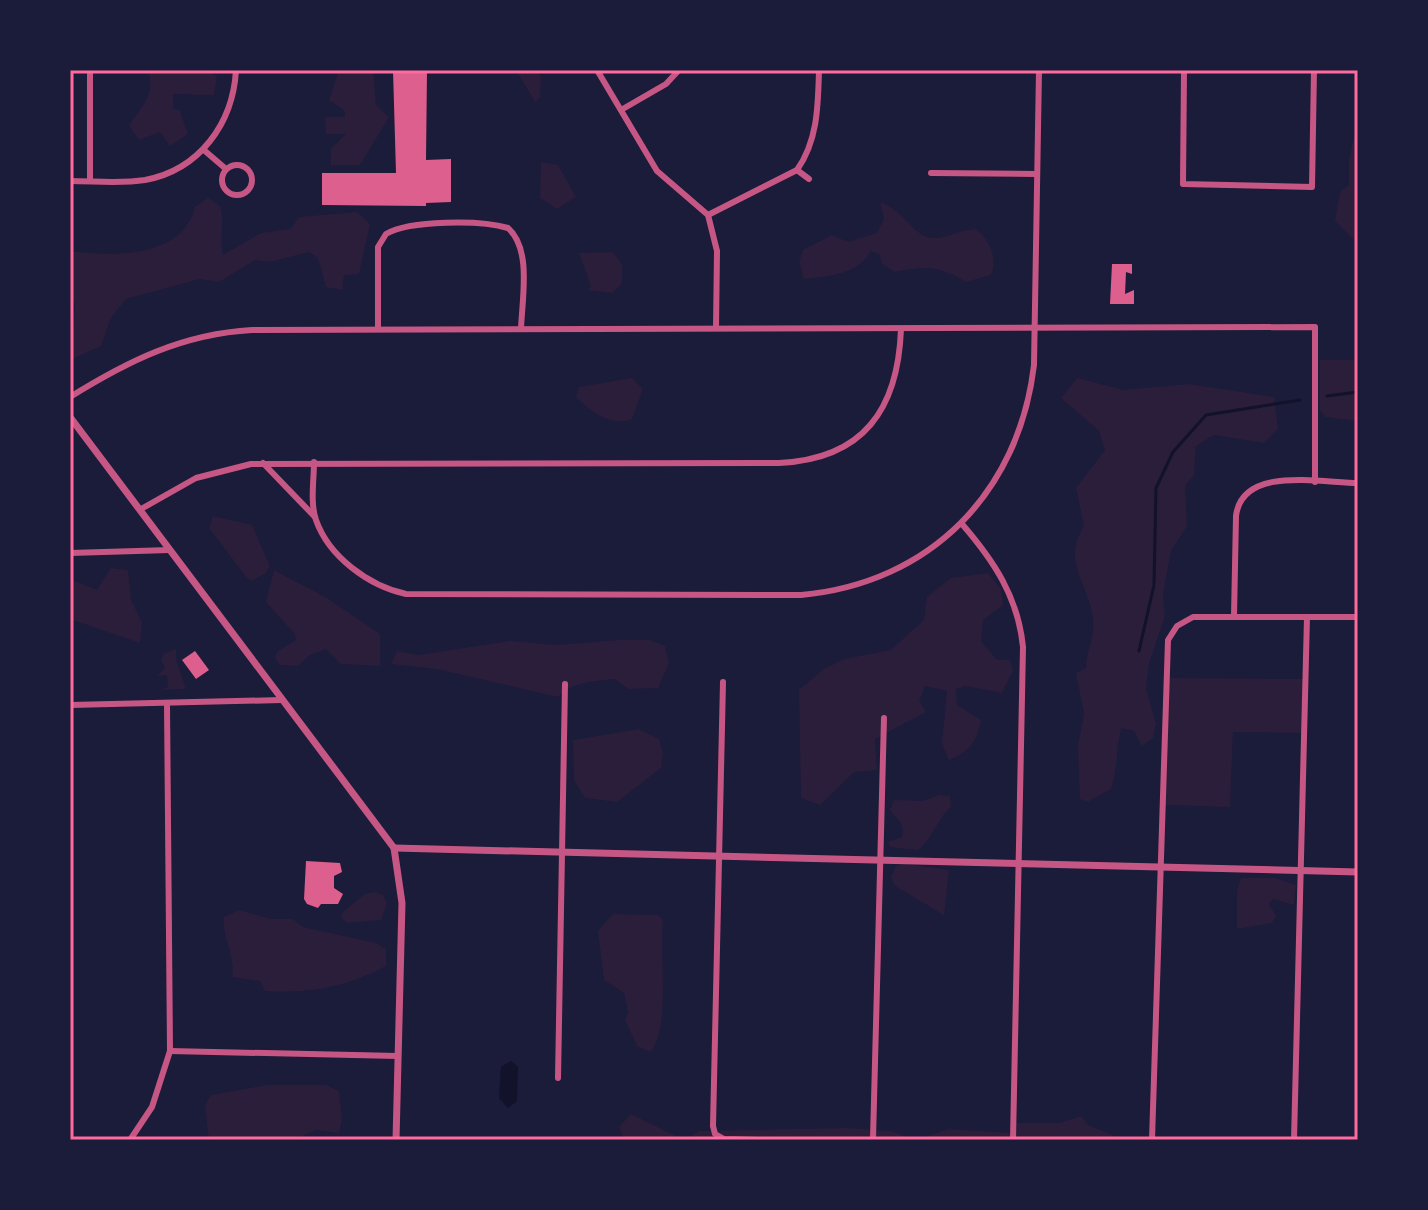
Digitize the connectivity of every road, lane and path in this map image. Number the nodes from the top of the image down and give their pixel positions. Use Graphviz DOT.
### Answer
graph roads {
  1 [pos="90,70"];
  2 [pos="236,70"];
  3 [pos="597,70"];
  4 [pos="679,70"];
  5 [pos="819,70"];
  6 [pos="1039,70"];
  7 [pos="1184,70"];
  8 [pos="1314,70"];
  9 [pos="621,110"];
  10 [pos="205,151"];
  11 [pos="226,169"];
  12 [pos="797,170"];
  13 [pos="931,173"];
  14 [pos="1036,174"];
  15 [pos="809,179"];
  16 [pos="70,181"];
  17 [pos="90,181"];
  18 [pos="708,215"];
  19 [pos="716,328"];
  20 [pos="1035,328"];
  21 [pos="378,329"];
  22 [pos="521,329"];
  23 [pos="901,329"];
  24 [pos="70,397"];
  25 [pos="70,417"];
  26 [pos="314,462"];
  27 [pos="263,463"];
  28 [pos="1315,482"];
  29 [pos="1358,483"];
  30 [pos="141,509"];
  31 [pos="315,517"];
  32 [pos="962,524"];
  33 [pos="171,550"];
  34 [pos="70,553"];
  35 [pos="1234,616"];
  36 [pos="1307,617"];
  37 [pos="1358,617"];
  38 [pos="723,682"];
  39 [pos="565,684"];
  40 [pos="282,700"];
  41 [pos="167,704"];
  42 [pos="70,705"];
  43 [pos="884,718"];
  44 [pos="394,848"];
  45 [pos="562,852"];
  46 [pos="720,856"];
  47 [pos="880,860"];
  48 [pos="1020,864"];
  49 [pos="1159,868"];
  50 [pos="1301,871"];
  51 [pos="1358,872"];
  52 [pos="170,1051"];
  53 [pos="398,1056"];
  54 [pos="558,1078"];
  55 [pos="873,1139"];
  56 [pos="130,1140"];
  57 [pos="396,1140"];
  58 [pos="759,1140"];
  59 [pos="1013,1140"];
  60 [pos="1152,1140"];
  61 [pos="1294,1140"];
  1 -- 17 [label="street"];
  2 -- 10 [label="street"];
  3 -- 9 [label="street"];
  4 -- 9 [label="street"];
  5 -- 12 [label="street"];
  6 -- 14 [label="street"];
  7 -- 8 [label="street"];
  9 -- 18 [label="street"];
  10 -- 11 [label="street"];
  10 -- 17 [label="street"];
  11 -- 11 [label="street"];
  12 -- 15 [label="street"];
  12 -- 18 [label="street"];
  13 -- 14 [label="street"];
  14 -- 20 [label="street"];
  16 -- 17 [label="street"];
  18 -- 19 [label="street"];
  19 -- 22 [label="street"];
  19 -- 23 [label="street"];
  20 -- 23 [label="street"];
  20 -- 28 [label="street"];
  20 -- 32 [label="street"];
  21 -- 22 [label="street"];
  21 -- 22 [label="street"];
  21 -- 24 [label="street"];
  23 -- 26 [label="street"];
  25 -- 30 [label="street"];
  26 -- 27 [label="street"];
  26 -- 31 [label="street"];
  27 -- 30 [label="street"];
  27 -- 31 [label="street"];
  28 -- 29 [label="street"];
  28 -- 35 [label="street"];
  30 -- 33 [label="street"];
  31 -- 32 [label="street"];
  32 -- 48 [label="street"];
  33 -- 34 [label="street"];
  33 -- 40 [label="street"];
  35 -- 36 [label="street"];
  35 -- 49 [label="street"];
  36 -- 37 [label="street"];
  36 -- 50 [label="street"];
  38 -- 46 [label="street"];
  39 -- 45 [label="street"];
  40 -- 41 [label="street"];
  40 -- 44 [label="street"];
  41 -- 42 [label="street"];
  41 -- 52 [label="street"];
  43 -- 47 [label="street"];
  44 -- 45 [label="street"];
  44 -- 53 [label="street"];
  45 -- 46 [label="street"];
  45 -- 54 [label="street"];
  46 -- 47 [label="street"];
  46 -- 58 [label="street"];
  47 -- 48 [label="street"];
  47 -- 55 [label="street"];
  48 -- 49 [label="street"];
  48 -- 59 [label="street"];
  49 -- 50 [label="street"];
  49 -- 60 [label="street"];
  50 -- 51 [label="street"];
  50 -- 61 [label="street"];
  52 -- 53 [label="street"];
  52 -- 56 [label="street"];
  53 -- 57 [label="street"];
}
